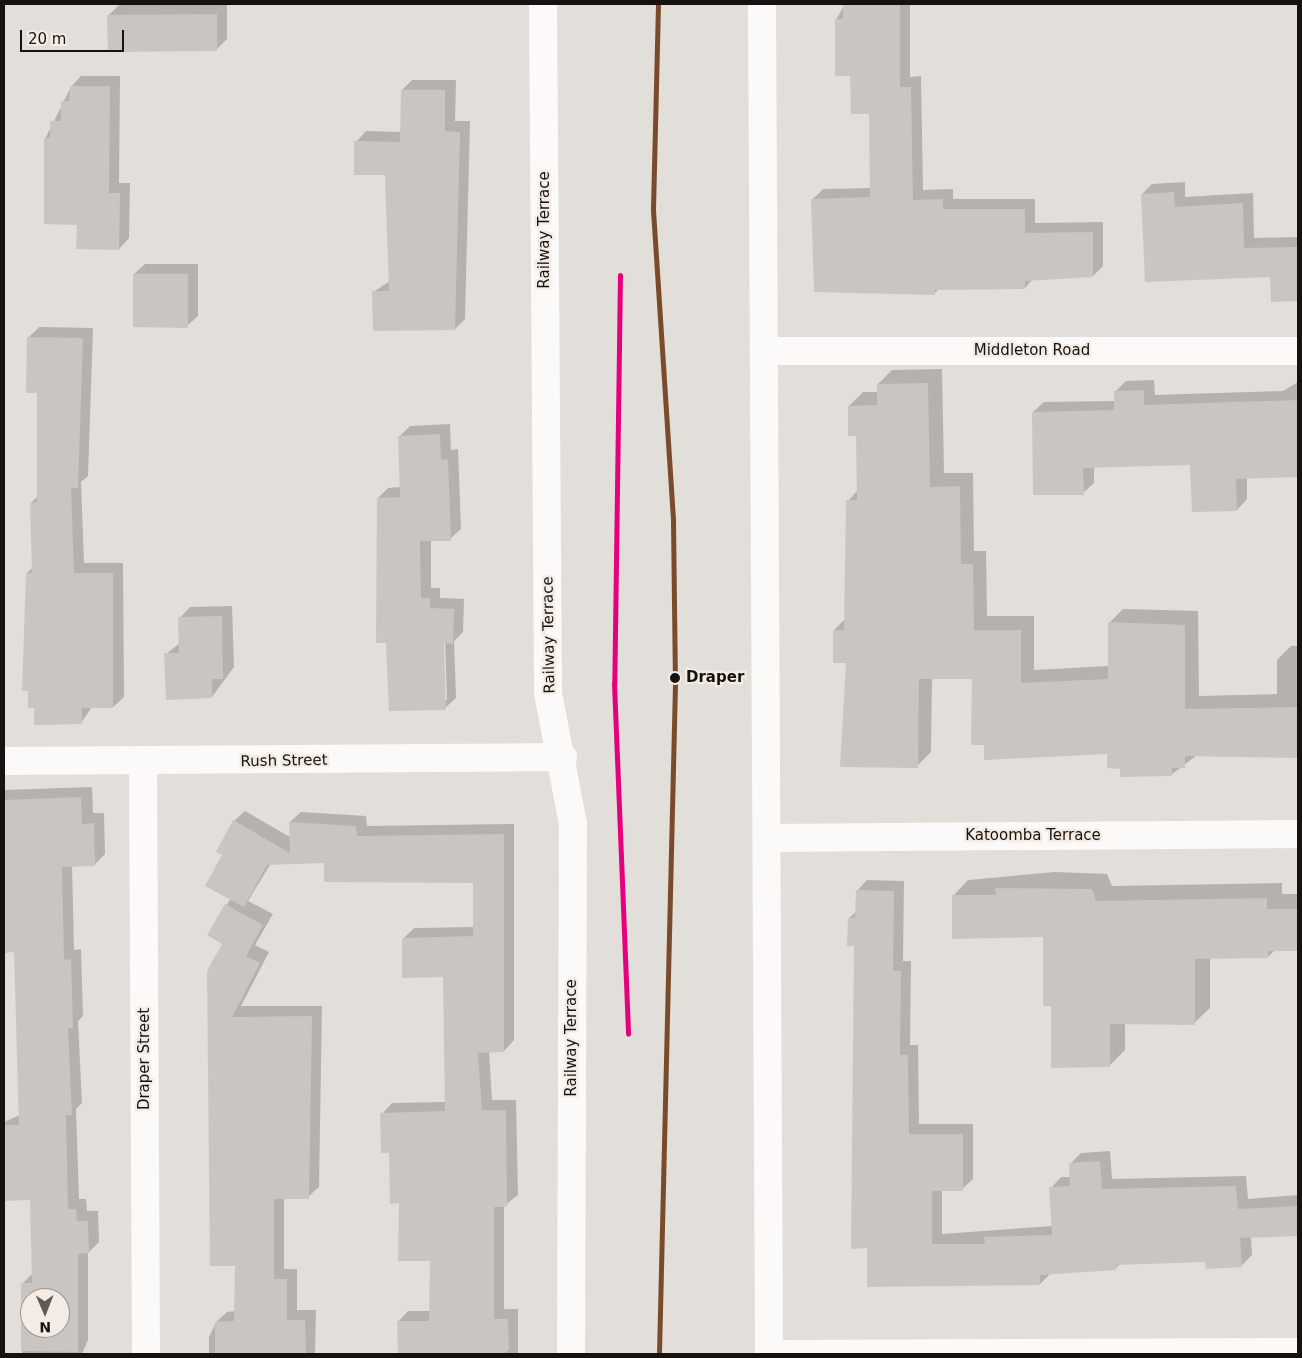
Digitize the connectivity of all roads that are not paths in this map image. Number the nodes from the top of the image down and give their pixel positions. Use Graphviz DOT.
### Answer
graph roads {
  1 [pos="543,4"];
  2 [pos="762,4"];
  3 [pos="766,351"];
  4 [pos="1298,351"];
  5 [pos="563,757"];
  6 [pos="4,761"];
  7 [pos="143,763"];
  8 [pos="1298,834"];
  9 [pos="768,838"];
  10 [pos="1298,1352"];
  11 [pos="146,1354"];
  12 [pos="571,1354"];
  13 [pos="769,1354"];
  1 -- 5 [label="street, Railway Terrace"];
  2 -- 3 [label="street"];
  3 -- 4 [label="street, Middleton Road"];
  3 -- 9 [label="street"];
  5 -- 7 [label="street, Rush Street"];
  5 -- 12 [label="street, Railway Terrace"];
  6 -- 7 [label="street, Rush Street"];
  7 -- 11 [label="street, Draper Street"];
  8 -- 9 [label="street, Katoomba Terrace"];
  9 -- 13 [label="street"];
  10 -- 13 [label="street"];
}
